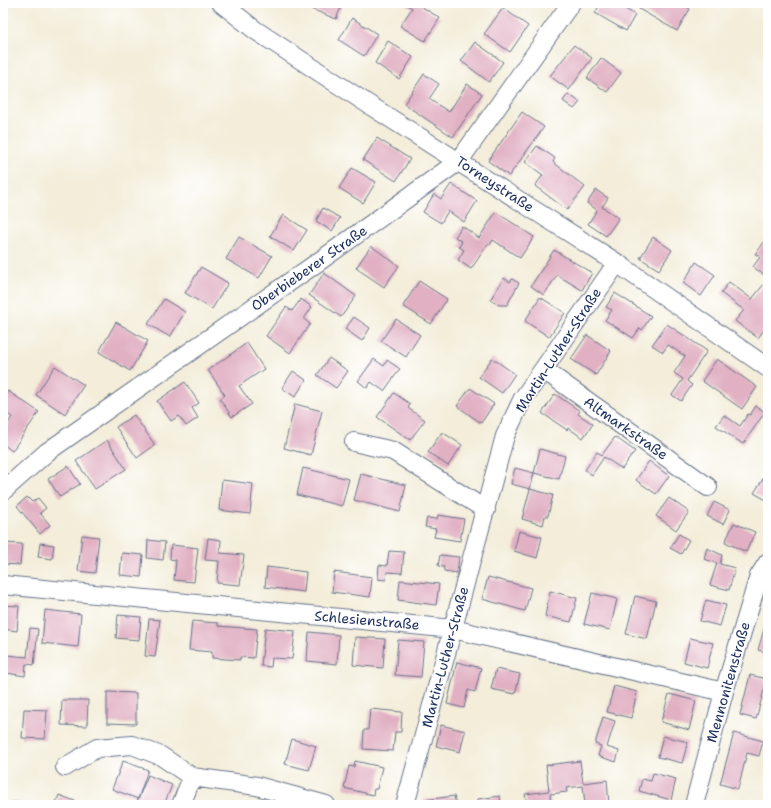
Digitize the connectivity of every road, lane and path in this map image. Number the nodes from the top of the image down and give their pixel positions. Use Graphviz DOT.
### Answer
graph roads {
  1 [pos="221,3"];
  2 [pos="571,3"];
  3 [pos="459,161"];
  4 [pos="617,263"];
  5 [pos="767,365"];
  6 [pos="544,370"];
  7 [pos="354,442"];
  8 [pos="708,487"];
  9 [pos="3,491"];
  10 [pos="486,510"];
  11 [pos="768,562"];
  12 [pos="3,585"];
  13 [pos="453,628"];
  14 [pos="724,692"];
  15 [pos="65,767"];
  16 [pos="192,777"];
  17 [pos="181,805"];
  18 [pos="326,805"];
  19 [pos="405,805"];
  20 [pos="694,805"];
  1 -- 3 [label="street, Torneystraße"];
  2 -- 3 [label="street, Oberbieberer Straße"];
  3 -- 4 [label="street, Torneystraße"];
  3 -- 9 [label="street, Oberbieberer Straße"];
  4 -- 5 [label="street, Torneystraße"];
  4 -- 6 [label="street, Martin-Luther-Straße"];
  6 -- 8 [label="street, Altmarkstraße"];
  6 -- 10 [label="street, Martin-Luther-Straße"];
  7 -- 10 [label="street"];
  10 -- 13 [label="street, Martin-Luther-Straße"];
  11 -- 14 [label="street, Mennonitenstraße"];
  12 -- 13 [label="street, Schlesienstraße"];
  13 -- 14 [label="street, Schlesienstraße"];
  13 -- 19 [label="street, Martin-Luther-Straße"];
  14 -- 20 [label="street, Mennonitenstraße"];
  15 -- 16 [label="street"];
  16 -- 17 [label="street"];
  16 -- 18 [label="street"];
}
